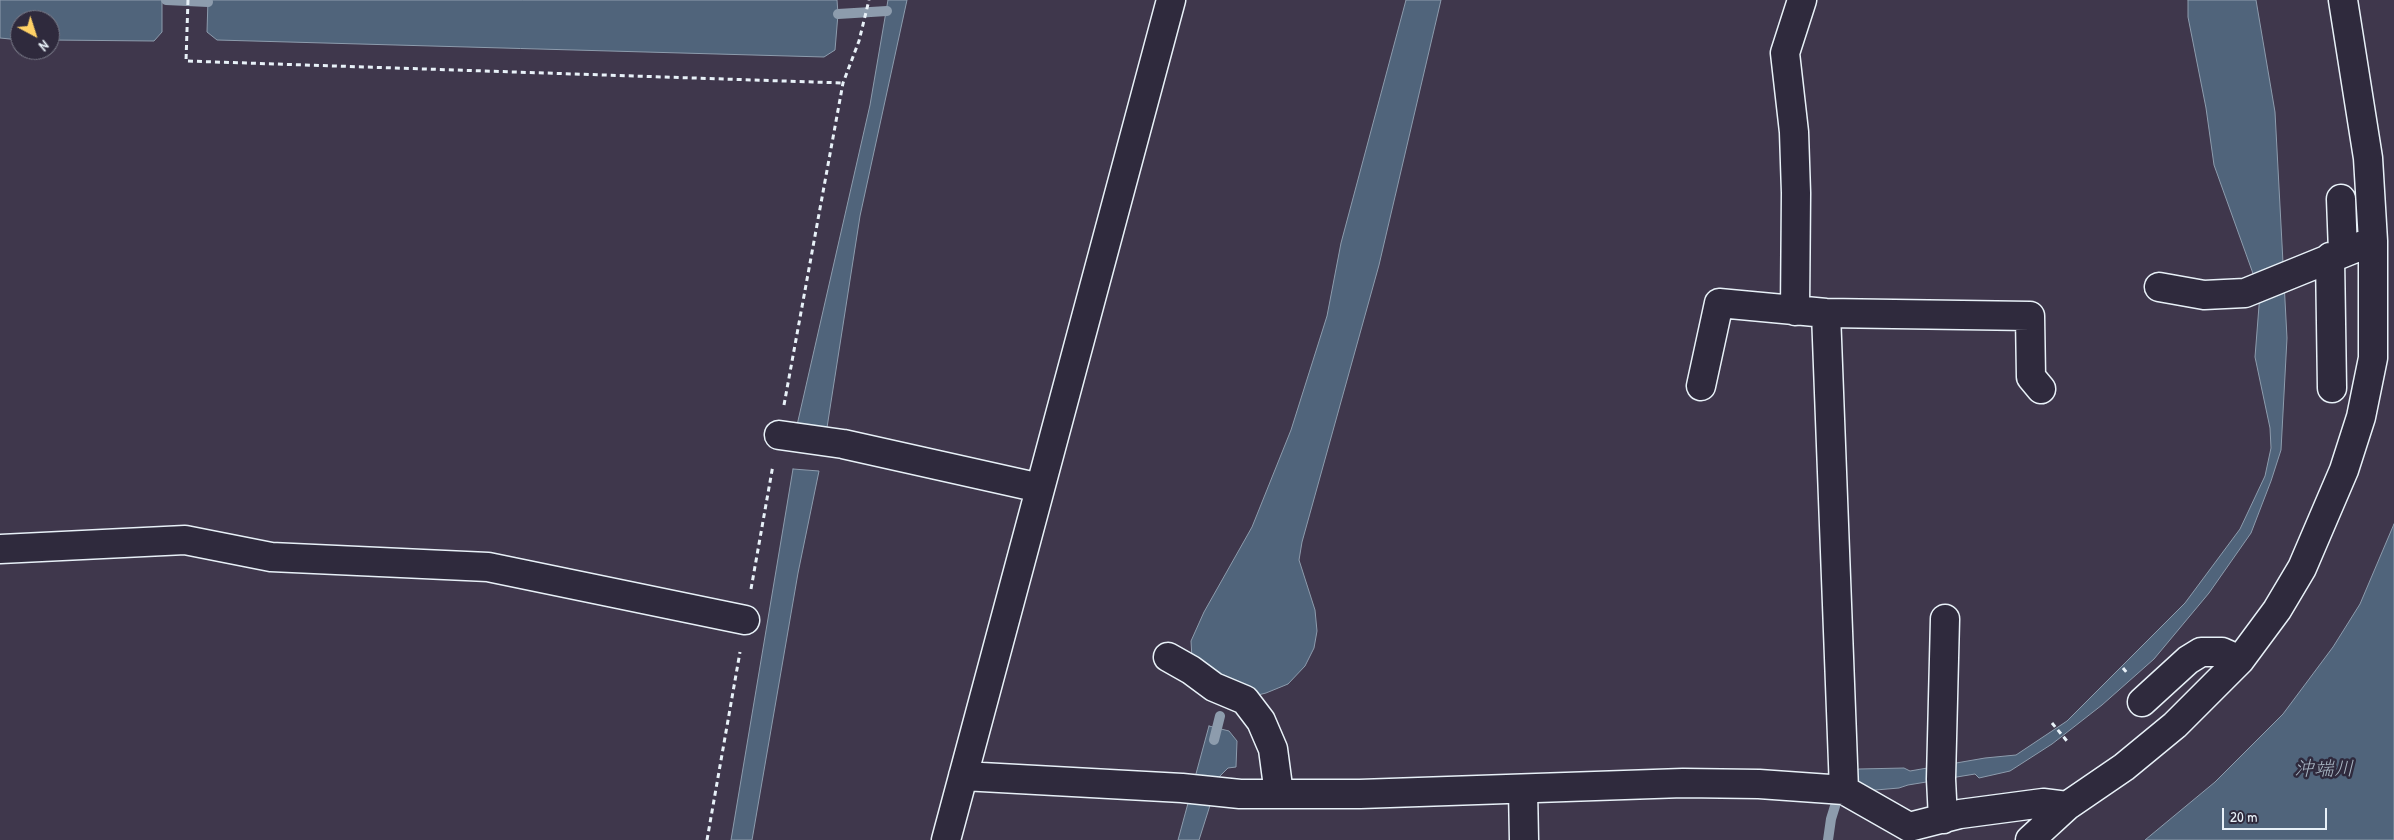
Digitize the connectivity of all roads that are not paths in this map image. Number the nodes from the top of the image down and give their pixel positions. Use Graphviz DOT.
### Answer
graph roads {
  1 [pos="1171,0"];
  2 [pos="1802,0"];
  3 [pos="2343,0"];
  4 [pos="2341,199"];
  5 [pos="2372,241"];
  6 [pos="2336,254"];
  7 [pos="2159,287"];
  8 [pos="1795,310"];
  9 [pos="1826,313"];
  10 [pos="1701,386"];
  11 [pos="2332,388"];
  12 [pos="2041,389"];
  13 [pos="789,437"];
  14 [pos="1040,488"];
  15 [pos="0,549"];
  16 [pos="1945,619"];
  17 [pos="745,620"];
  18 [pos="1168,657"];
  19 [pos="2240,660"];
  20 [pos="2142,702"];
  21 [pos="963,776"];
  22 [pos="1523,788"];
  23 [pos="1844,790"];
  24 [pos="1279,794"];
  25 [pos="2067,806"];
  26 [pos="1943,819"];
  27 [pos="1908,833"];
  28 [pos="946,840"];
  29 [pos="1524,840"];
  30 [pos="2030,840"];
  1 -- 14 [label="street"];
  2 -- 8 [label="street"];
  3 -- 5 [label="street"];
  4 -- 6 [label="street"];
  5 -- 6 [label="street"];
  5 -- 19 [label="street"];
  6 -- 7 [label="street"];
  6 -- 11 [label="street"];
  8 -- 9 [label="street"];
  8 -- 10 [label="street"];
  9 -- 12 [label="street"];
  9 -- 23 [label="street"];
  13 -- 14 [label="street"];
  14 -- 21 [label="street"];
  15 -- 17 [label="street"];
  16 -- 26 [label="street"];
  18 -- 24 [label="street"];
  19 -- 20 [label="street"];
  19 -- 25 [label="street"];
  21 -- 24 [label="street"];
  21 -- 28 [label="street"];
  22 -- 23 [label="street"];
  22 -- 24 [label="street"];
  22 -- 29 [label="street"];
  23 -- 27 [label="street"];
  25 -- 26 [label="street"];
  25 -- 30 [label="street"];
  26 -- 27 [label="street"];
}
